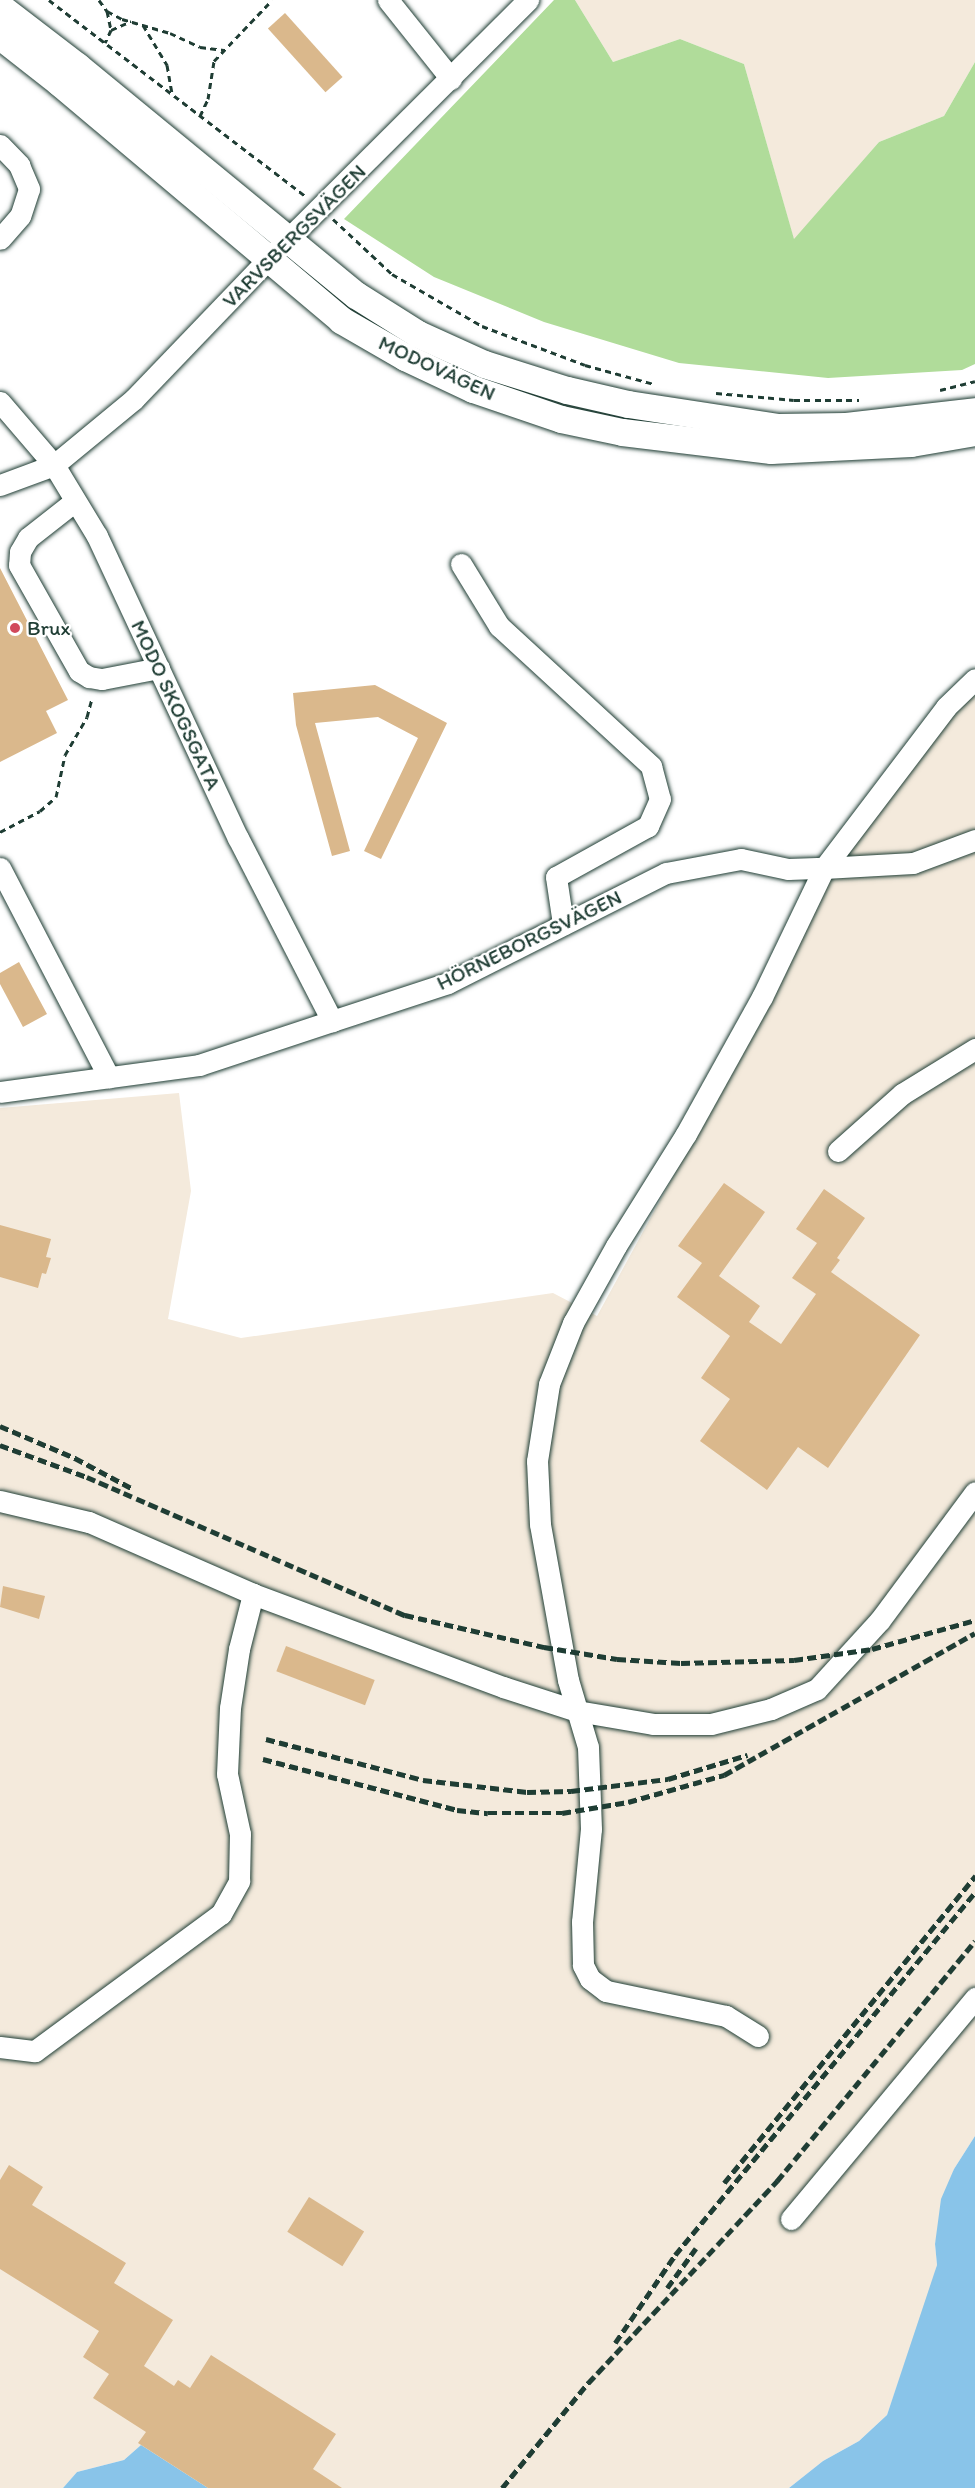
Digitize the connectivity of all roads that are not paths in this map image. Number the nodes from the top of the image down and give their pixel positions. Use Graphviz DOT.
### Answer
graph roads {
  1 [pos="388,0"];
  2 [pos="528,0"];
  3 [pos="0,7"];
  4 [pos="0,36"];
  5 [pos="451,80"];
  6 [pos="0,145"];
  7 [pos="0,239"];
  8 [pos="289,240"];
  9 [pos="269,258"];
  10 [pos="0,402"];
  11 [pos="975,411"];
  12 [pos="975,432"];
  13 [pos="54,465"];
  14 [pos="0,485"];
  15 [pos="75,501"];
  16 [pos="461,564"];
  17 [pos="159,668"];
  18 [pos="975,680"];
  19 [pos="975,840"];
  20 [pos="0,868"];
  21 [pos="824,868"];
  22 [pos="563,924"];
  23 [pos="332,1021"];
  24 [pos="975,1049"];
  25 [pos="109,1077"];
  26 [pos="0,1092"];
  27 [pos="838,1151"];
  28 [pos="975,1492"];
  29 [pos="0,1501"];
  30 [pos="253,1594"];
  31 [pos="577,1711"];
  32 [pos="975,1998"];
  33 [pos="758,2036"];
  34 [pos="0,2047"];
  35 [pos="790,2219"];
  1 -- 5 [label="street"];
  2 -- 5 [label="street, VARVSBERGSVÄGEN"];
  3 -- 8 [label="main road, MODOVÄGEN"];
  4 -- 9 [label="main road, MODOVÄGEN"];
  5 -- 8 [label="street, VARVSBERGSVÄGEN"];
  6 -- 7 [label="street"];
  8 -- 9 [label="street, VARVSBERGSVÄGEN"];
  8 -- 11 [label="main road, MODOVÄGEN"];
  9 -- 12 [label="main road, MODOVÄGEN"];
  9 -- 13 [label="street, VARVSBERGSVÄGEN"];
  10 -- 13 [label="street, MODO SKOGSGATA"];
  13 -- 14 [label="street, VARVSBERGSVÄGEN"];
  13 -- 15 [label="street, MODO SKOGSGATA"];
  15 -- 17 [label="street, MODO SKOGSGATA"];
  15 -- 17 [label="street"];
  16 -- 22 [label="street"];
  17 -- 23 [label="street, MODO SKOGSGATA"];
  18 -- 21 [label="street"];
  19 -- 21 [label="street, HÖRNEBORGSVÄGEN"];
  20 -- 25 [label="street"];
  21 -- 22 [label="street, HÖRNEBORGSVÄGEN"];
  21 -- 31 [label="street"];
  22 -- 23 [label="street, HÖRNEBORGSVÄGEN"];
  23 -- 25 [label="street, HÖRNEBORGSVÄGEN"];
  24 -- 27 [label="street"];
  25 -- 26 [label="street, HÖRNEBORGSVÄGEN"];
  28 -- 31 [label="street"];
  29 -- 30 [label="street"];
  30 -- 31 [label="street"];
  30 -- 34 [label="street"];
  31 -- 33 [label="street"];
  32 -- 35 [label="street"];
}
